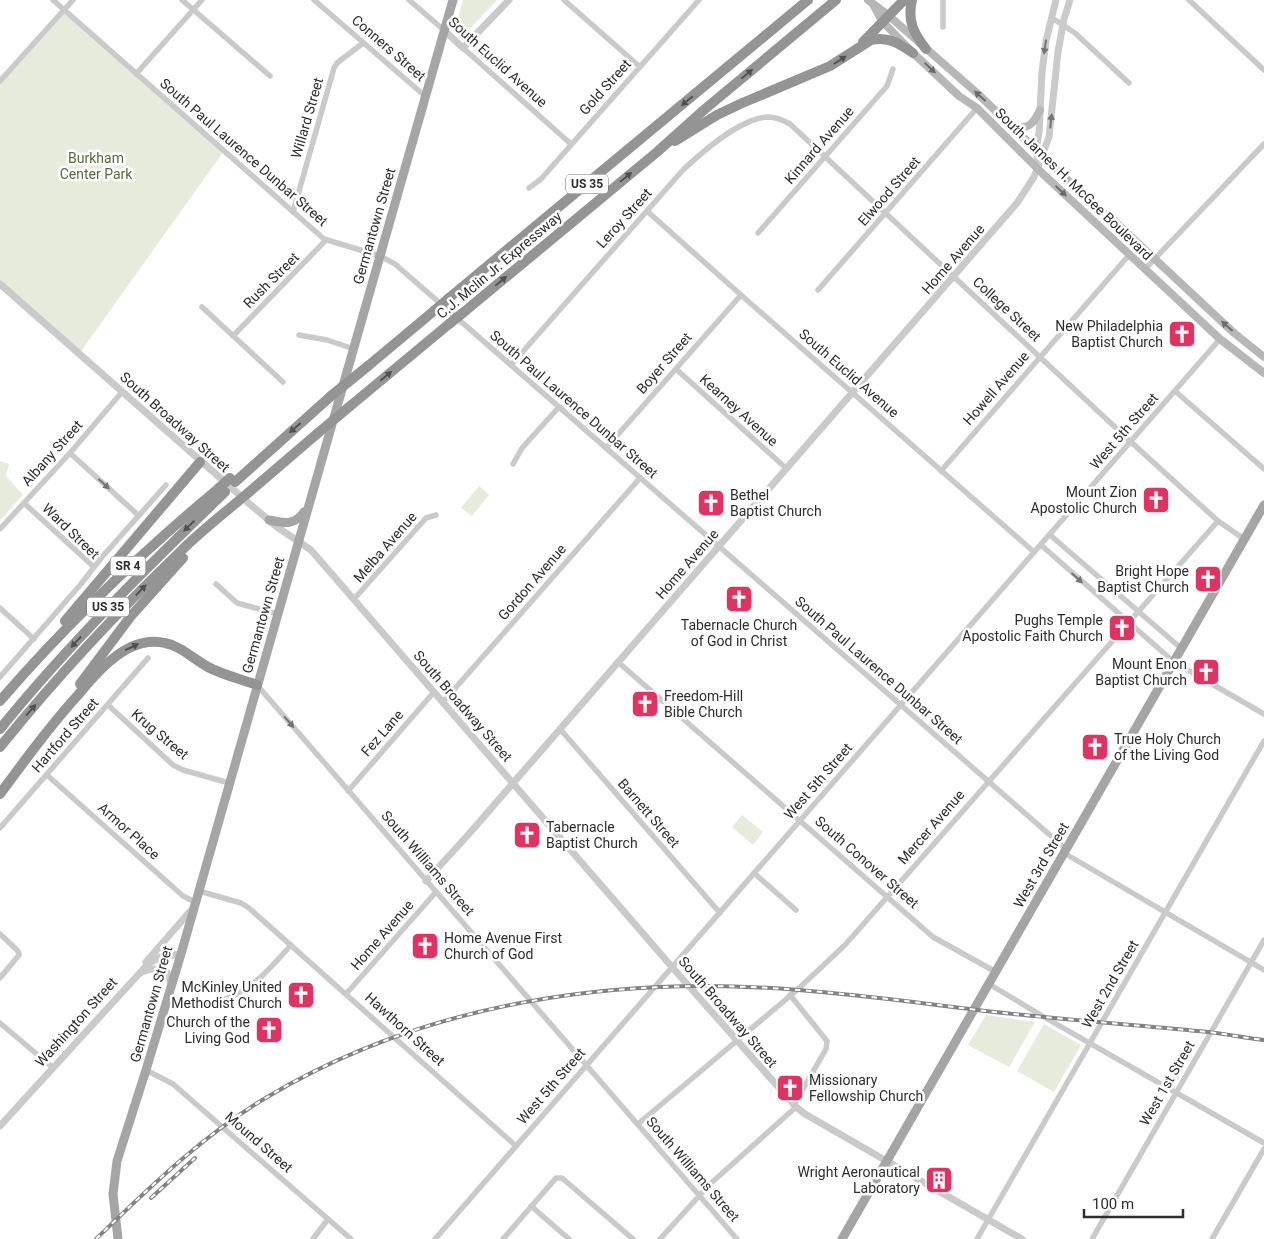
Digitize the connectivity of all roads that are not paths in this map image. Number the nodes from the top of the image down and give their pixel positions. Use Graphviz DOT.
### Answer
graph roads {
  1 [pos="52,0"];
  2 [pos="73,0"];
  3 [pos="182,0"];
  4 [pos="202,0"];
  5 [pos="314,0"];
  6 [pos="409,0"];
  7 [pos="453,0"];
  8 [pos="509,0"];
  9 [pos="564,0"];
  10 [pos="699,0"];
  11 [pos="808,0"];
  12 [pos="836,0"];
  13 [pos="904,0"];
  14 [pos="912,0"];
  15 [pos="943,0"];
  16 [pos="1056,0"];
  17 [pos="1070,0"];
  18 [pos="1189,0"];
  19 [pos="1196,2"];
  20 [pos="871,3"];
  21 [pos="64,10"];
  22 [pos="193,10"];
  23 [pos="885,18"];
  24 [pos="1052,18"];
  25 [pos="1063,24"];
  26 [pos="943,27"];
  27 [pos="445,31"];
  28 [pos="363,43"];
  29 [pos="859,46"];
  30 [pos="463,48"];
  31 [pos="926,50"];
  32 [pos="913,53"];
  33 [pos="640,67"];
  34 [pos="893,69"];
  35 [pos="1264,70"];
  36 [pos="136,74"];
  37 [pos="270,76"];
  38 [pos="0,81"];
  39 [pos="1129,83"];
  40 [pos="424,96"];
  41 [pos="977,108"];
  42 [pos="1040,110"];
  43 [pos="775,117"];
  44 [pos="1012,126"];
  45 [pos="571,144"];
  46 [pos="1264,144"];
  47 [pos="1036,149"];
  48 [pos="657,152"];
  49 [pos="1042,155"];
  50 [pos="825,157"];
  51 [pos="1038,168"];
  52 [pos="529,188"];
  53 [pos="647,211"];
  54 [pos="293,212"];
  55 [pos="885,214"];
  56 [pos="758,233"];
  57 [pos="326,240"];
  58 [pos="1130,254"];
  59 [pos="380,256"];
  60 [pos="1154,259"];
  61 [pos="1145,269"];
  62 [pos="954,277"];
  63 [pos="0,284"];
  64 [pos="818,290"];
  65 [pos="741,295"];
  66 [pos="202,307"];
  67 [pos="299,335"];
  68 [pos="233,336"];
  69 [pos="1220,339"];
  70 [pos="354,349"];
  71 [pos="1040,357"];
  72 [pos="1264,357"];
  73 [pos="511,365"];
  74 [pos="676,369"];
  75 [pos="1264,372"];
  76 [pos="283,382"];
  77 [pos="1175,391"];
  78 [pos="122,392"];
  79 [pos="853,393"];
  80 [pos="558,407"];
  81 [pos="1131,442"];
  82 [pos="606,448"];
  83 [pos="70,453"];
  84 [pos="200,462"];
  85 [pos="513,464"];
  86 [pos="787,469"];
  87 [pos="1264,469"];
  88 [pos="941,471"];
  89 [pos="640,478"];
  90 [pos="166,485"];
  91 [pos="222,490"];
  92 [pos="24,503"];
  93 [pos="1264,504"];
  94 [pos="307,508"];
  95 [pos="138,515"];
  96 [pos="436,515"];
  97 [pos="217,520"];
  98 [pos="269,520"];
  99 [pos="1218,521"];
  100 [pos="0,529"];
  101 [pos="1050,535"];
  102 [pos="1244,539"];
  103 [pos="298,542"];
  104 [pos="1041,545"];
  105 [pos="719,546"];
  106 [pos="1034,552"];
  107 [pos="94,567"];
  108 [pos="216,584"];
  109 [pos="354,599"];
  110 [pos="0,608"];
  111 [pos="1138,611"];
  112 [pos="278,614"];
  113 [pos="1128,622"];
  114 [pos="34,638"];
  115 [pos="1182,649"];
  116 [pos="44,652"];
  117 [pos="148,658"];
  118 [pos="618,662"];
  119 [pos="1174,662"];
  120 [pos="0,677"];
  121 [pos="258,686"];
  122 [pos="434,692"];
  123 [pos="0,701"];
  124 [pos="443,702"];
  125 [pos="108,705"];
  126 [pos="900,705"];
  127 [pos="1264,714"];
  128 [pos="59,716"];
  129 [pos="0,729"];
  130 [pos="560,730"];
  131 [pos="1264,741"];
  132 [pos="0,747"];
  133 [pos="47,775"];
  134 [pos="988,781"];
  135 [pos="229,783"];
  136 [pos="513,783"];
  137 [pos="348,791"];
  138 [pos="0,794"];
  139 [pos="800,820"];
  140 [pos="0,828"];
  141 [pos="1065,851"];
  142 [pos="754,873"];
  143 [pos="426,880"];
  144 [pos="198,890"];
  145 [pos="436,892"];
  146 [pos="887,896"];
  147 [pos="194,905"];
  148 [pos="796,910"];
  149 [pos="720,912"];
  150 [pos="1166,913"];
  151 [pos="0,934"];
  152 [pos="1264,940"];
  153 [pos="291,945"];
  154 [pos="181,954"];
  155 [pos="1251,963"];
  156 [pos="672,967"];
  157 [pos="1264,970"];
  158 [pos="996,972"];
  159 [pos="136,976"];
  160 [pos="0,978"];
  161 [pos="129,982"];
  162 [pos="171,984"];
  163 [pos="989,984"];
  164 [pos="346,994"];
  165 [pos="790,995"];
  166 [pos="168,998"];
  167 [pos="0,1022"];
  168 [pos="737,1040"];
  169 [pos="1090,1044"];
  170 [pos="586,1065"];
  171 [pos="52,1067"];
  172 [pos="146,1070"];
  173 [pos="1176,1093"];
  174 [pos="795,1106"];
  175 [pos="638,1124"];
  176 [pos="0,1126"];
  177 [pos="1264,1143"];
  178 [pos="516,1146"];
  179 [pos="1264,1149"];
  180 [pos="887,1161"];
  181 [pos="698,1195"];
  182 [pos="531,1206"];
  183 [pos="328,1219"];
  184 [pos="988,1220"];
  185 [pos="118,1239"];
  186 [pos="313,1239"];
  187 [pos="351,1239"];
  188 [pos="434,1239"];
  189 [pos="503,1239"];
  190 [pos="569,1239"];
  191 [pos="633,1239"];
  192 [pos="660,1239"];
  193 [pos="737,1239"];
  194 [pos="842,1239"];
  195 [pos="977,1239"];
  196 [pos="1022,1239"];
  197 [pos="1092,1239"];
  198 [pos="1212,1239"];
  1 -- 21 [label="street, South Paul Laurence Dunbar Street"];
  2 -- 21 [label="street"];
  3 -- 22 [label="street"];
  4 -- 22 [label="street"];
  5 -- 28 [label="street, Conners Street"];
  6 -- 27 [label="street, South Euclid Avenue"];
  7 -- 27 [label="main road, Germantown Street"];
  8 -- 30 [label="street"];
  9 -- 33 [label="street"];
  10 -- 33 [label="street, Gold Street"];
  11 -- 91 [label="highway, C.J. Mclin Jr. Expressway / US 35, one-way, bridge"];
  48 -- 12 [label="highway, C.J. Mclin Jr. Expressway / US 35, one-way"];
  13 -- 23 [label="highway"];
  14 -- 31 [label="highway"];
  15 -- 26 [label="street"];
  16 -- 24 [label="street"];
  17 -- 25 [label="street, Home Avenue"];
  18 -- 19 [label="street"];
  19 -- 35 [label="street"];
  20 -- 23 [label="main road, South James H. McGee Boulevard"];
  21 -- 36 [label="street, South Paul Laurence Dunbar Street"];
  21 -- 38 [label="street"];
  22 -- 36 [label="street"];
  22 -- 37 [label="street"];
  23 -- 29 [label="highway"];
  23 -- 31 [label="main road, South James H. McGee Boulevard"];
  23 -- 32 [label="main road, South James H. McGee Boulevard"];
  24 -- 25 [label="street"];
  24 -- 42 [label="street, one-way"];
  25 -- 39 [label="street"];
  49 -- 25 [label="street, Home Avenue, one-way"];
  27 -- 30 [label="street, South Euclid Avenue"];
  27 -- 40 [label="main road, Germantown Street"];
  28 -- 40 [label="street, Conners Street"];
  28 -- 54 [label="street, Willard Street"];
  29 -- 32 [label="highway"];
  48 -- 29 [label="highway, one-way"];
  30 -- 45 [label="street, South Euclid Avenue"];
  44 -- 31 [label="main road, South James H. McGee Boulevard, one-way"];
  32 -- 41 [label="main road, South James H. McGee Boulevard, one-way"];
  33 -- 45 [label="street, Gold Street"];
  34 -- 50 [label="street, Kinnard Avenue"];
  36 -- 54 [label="street, South Paul Laurence Dunbar Street"];
  40 -- 59 [label="main road, Germantown Street"];
  41 -- 51 [label="main road, South James H. McGee Boulevard"];
  41 -- 55 [label="street, Elwood Street"];
  42 -- 44 [label="main road"];
  42 -- 47 [label="street"];
  43 -- 50 [label="street, College Street"];
  43 -- 53 [label="street, Leroy Street"];
  44 -- 47 [label="main road, South James H. McGee Boulevard"];
  45 -- 52 [label="street, Gold Street"];
  46 -- 60 [label="street"];
  47 -- 49 [label="main road, South James H. McGee Boulevard"];
  47 -- 51 [label="street"];
  97 -- 48 [label="highway, C.J. Mclin Jr. Expressway / US 35, one-way, bridge"];
  49 -- 51 [label="street, Home Avenue"];
  49 -- 60 [label="main road, South James H. McGee Boulevard"];
  50 -- 55 [label="street, College Street"];
  50 -- 56 [label="street, Kinnard Avenue"];
  51 -- 58 [label="main road, South James H. McGee Boulevard, one-way"];
  51 -- 62 [label="street, Home Avenue"];
  53 -- 65 [label="street, South Euclid Avenue"];
  53 -- 73 [label="street, Leroy Street"];
  54 -- 57 [label="street, South Paul Laurence Dunbar Street"];
  55 -- 62 [label="street, College Street"];
  55 -- 64 [label="street, Elwood Street"];
  57 -- 59 [label="street, South Paul Laurence Dunbar Street"];
  57 -- 68 [label="street, Rush Street"];
  58 -- 61 [label="main road, South James H. McGee Boulevard"];
  58 -- 71 [label="street, Howell Avenue"];
  59 -- 70 [label="main road, Germantown Street"];
  59 -- 73 [label="street, South Paul Laurence Dunbar Street"];
  60 -- 61 [label="street"];
  72 -- 60 [label="main road, South James H. McGee Boulevard, one-way"];
  61 -- 69 [label="main road, South James H. McGee Boulevard"];
  62 -- 71 [label="street, College Street"];
  62 -- 79 [label="street, Home Avenue"];
  63 -- 78 [label="street, South Broadway Street"];
  65 -- 74 [label="street, Boyer Street"];
  65 -- 79 [label="street, South Euclid Avenue"];
  66 -- 68 [label="street"];
  67 -- 70 [label="street"];
  68 -- 76 [label="street"];
  69 -- 75 [label="main road, South James H. McGee Boulevard"];
  69 -- 77 [label="street, West 5th Street"];
  70 -- 94 [label="main road, Germantown Street"];
  71 -- 81 [label="street, College Street"];
  71 -- 88 [label="street, Howell Avenue"];
  73 -- 80 [label="street, South Paul Laurence Dunbar Street"];
  74 -- 82 [label="street, Boyer Street"];
  74 -- 86 [label="street, Kearney Avenue"];
  77 -- 81 [label="street, West 5th Street"];
  77 -- 87 [label="street"];
  78 -- 83 [label="street, Albany Street"];
  78 -- 84 [label="street, South Broadway Street"];
  79 -- 86 [label="street, Home Avenue"];
  79 -- 88 [label="street, South Euclid Avenue"];
  80 -- 82 [label="street, South Paul Laurence Dunbar Street"];
  80 -- 85 [label="street"];
  81 -- 99 [label="street, College Street"];
  81 -- 101 [label="street, West 5th Street"];
  82 -- 89 [label="street, South Paul Laurence Dunbar Street"];
  83 -- 92 [label="street, Albany Street"];
  83 -- 95 [label="street, one-way"];
  84 -- 98 [label="street, South Broadway Street"];
  84 -- 116 [label="highway"];
  86 -- 105 [label="street, Home Avenue"];
  88 -- 106 [label="street, South Euclid Avenue"];
  89 -- 105 [label="street, South Paul Laurence Dunbar Street"];
  89 -- 124 [label="street, Gordon Avenue"];
  90 -- 95 [label="street"];
  91 -- 116 [label="highway, SR 4"];
  91 -- 129 [label="highway, US 35, one-way"];
  92 -- 100 [label="street, Albany Street"];
  92 -- 107 [label="street, Ward Street"];
  93 -- 102 [label="main road, West 3rd Street"];
  94 -- 98 [label="main road"];
  94 -- 103 [label="main road, Germantown Street"];
  95 -- 107 [label="street"];
  96 -- 109 [label="street, Melba Avenue"];
  97 -- 128 [label="highway, SR 4"];
  132 -- 97 [label="highway, US 35, one-way"];
  98 -- 103 [label="street, South Broadway Street"];
  99 -- 102 [label="street, College Street"];
  99 -- 111 [label="street, Mercer Avenue"];
  101 -- 104 [label="street, West 5th Street"];
  101 -- 111 [label="street"];
  102 -- 115 [label="main road, West 3rd Street"];
  103 -- 109 [label="street, South Broadway Street"];
  103 -- 112 [label="main road, Germantown Street"];
  104 -- 106 [label="street, West 5th Street"];
  104 -- 113 [label="street, one-way"];
  105 -- 118 [label="street, Home Avenue"];
  105 -- 126 [label="street, South Paul Laurence Dunbar Street"];
  106 -- 126 [label="street, West 5th Street"];
  107 -- 114 [label="street, Ward Street"];
  108 -- 112 [label="street"];
  109 -- 122 [label="street, South Broadway Street"];
  110 -- 114 [label="street"];
  111 -- 113 [label="street, Mercer Avenue"];
  111 -- 115 [label="street"];
  112 -- 121 [label="main road, Germantown Street"];
  113 -- 119 [label="street"];
  113 -- 134 [label="street, Mercer Avenue"];
  114 -- 120 [label="street, Ward Street"];
  115 -- 119 [label="main road, West 3rd Street"];
  116 -- 123 [label="highway, SR 4"];
  117 -- 125 [label="street, Hartford Street"];
  118 -- 130 [label="street, Home Avenue"];
  118 -- 139 [label="street, South Conover Street"];
  119 -- 127 [label="street"];
  119 -- 141 [label="main road, West 3rd Street"];
  128 -- 121 [label="highway, one-way"];
  121 -- 135 [label="main road, Germantown Street"];
  121 -- 137 [label="street, South Williams Street, one-way"];
  122 -- 124 [label="street, South Broadway Street"];
  122 -- 137 [label="street, Fez Lane"];
  124 -- 136 [label="street, South Broadway Street"];
  125 -- 133 [label="street, Hartford Street"];
  125 -- 135 [label="street, Krug Street"];
  126 -- 134 [label="street, South Paul Laurence Dunbar Street"];
  126 -- 139 [label="street, West 5th Street"];
  128 -- 138 [label="highway, SR 4"];
  130 -- 136 [label="street, Home Avenue"];
  130 -- 149 [label="street, Barnett Street"];
  131 -- 150 [label="street, West 2nd Street"];
  133 -- 140 [label="street, Hartford Street"];
  133 -- 147 [label="street, Armor Place"];
  134 -- 141 [label="street, South Paul Laurence Dunbar Street"];
  134 -- 146 [label="street, Mercer Avenue"];
  135 -- 144 [label="main road, Germantown Street"];
  136 -- 143 [label="street, Home Avenue"];
  136 -- 156 [label="street, South Broadway Street"];
  137 -- 143 [label="street, South Williams Street"];
  139 -- 142 [label="street, West 5th Street"];
  139 -- 146 [label="street, South Conover Street"];
  141 -- 150 [label="street, South Paul Laurence Dunbar Street"];
  141 -- 158 [label="main road, West 3rd Street"];
  142 -- 148 [label="street"];
  142 -- 149 [label="street, West 5th Street"];
  143 -- 145 [label="street, South Williams Street"];
  144 -- 147 [label="main road, Germantown Street"];
  144 -- 153 [label="street, Hawthorn Street"];
  145 -- 164 [label="street, Home Avenue"];
  145 -- 170 [label="street, South Williams Street"];
  146 -- 158 [label="street, South Conover Street"];
  146 -- 165 [label="street, Mercer Avenue"];
  147 -- 154 [label="main road, Germantown Street"];
  147 -- 161 [label="street"];
  149 -- 156 [label="street, West 5th Street"];
  150 -- 155 [label="street, South Paul Laurence Dunbar Street"];
  150 -- 169 [label="street, West 2nd Street"];
  151 -- 160 [label="street"];
  152 -- 155 [label="street, West 1st Street"];
  153 -- 164 [label="street, Hawthorn Street"];
  153 -- 166 [label="street"];
  154 -- 159 [label="street, Washington Street"];
  154 -- 162 [label="main road, Germantown Street"];
  155 -- 157 [label="street, South Paul Laurence Dunbar Street"];
  155 -- 173 [label="street, West 1st Street"];
  156 -- 168 [label="street, South Broadway Street"];
  156 -- 170 [label="street, West 5th Street"];
  158 -- 163 [label="main road, West 3rd Street"];
  159 -- 161 [label="street, Washington Street"];
  159 -- 162 [label="street"];
  161 -- 171 [label="street, Washington Street"];
  162 -- 166 [label="main road, Germantown Street"];
  163 -- 169 [label="street"];
  163 -- 180 [label="main road, West 3rd Street"];
  164 -- 178 [label="street, Hawthorn Street"];
  165 -- 168 [label="street, Mercer Avenue"];
  165 -- 174 [label="street"];
  166 -- 172 [label="main road, Germantown Street"];
  167 -- 171 [label="street"];
  168 -- 174 [label="street, South Broadway Street"];
  168 -- 175 [label="street, Mercer Avenue"];
  169 -- 173 [label="street"];
  169 -- 184 [label="street, West 2nd Street"];
  170 -- 175 [label="street, South Williams Street"];
  170 -- 178 [label="street, West 5th Street"];
  171 -- 176 [label="street, Washington Street"];
  172 -- 183 [label="street, Mound Street"];
  172 -- 185 [label="main road, Germantown Street"];
  173 -- 177 [label="street"];
  173 -- 197 [label="street, West 1st Street"];
  174 -- 180 [label="street, South Broadway Street"];
  174 -- 181 [label="street"];
  175 -- 181 [label="street, South Williams Street"];
  178 -- 188 [label="street, West 5th Street"];
  179 -- 198 [label="street"];
  180 -- 184 [label="street, South Broadway Street"];
  180 -- 194 [label="main road, West 3rd Street"];
  181 -- 192 [label="street"];
  181 -- 193 [label="street, South Williams Street"];
  182 -- 189 [label="street"];
  182 -- 190 [label="street"];
  182 -- 191 [label="street"];
  183 -- 186 [label="street"];
  183 -- 187 [label="street, Mound Street"];
  184 -- 195 [label="street, West 2nd Street"];
  184 -- 196 [label="street, South Broadway Street"];
}
